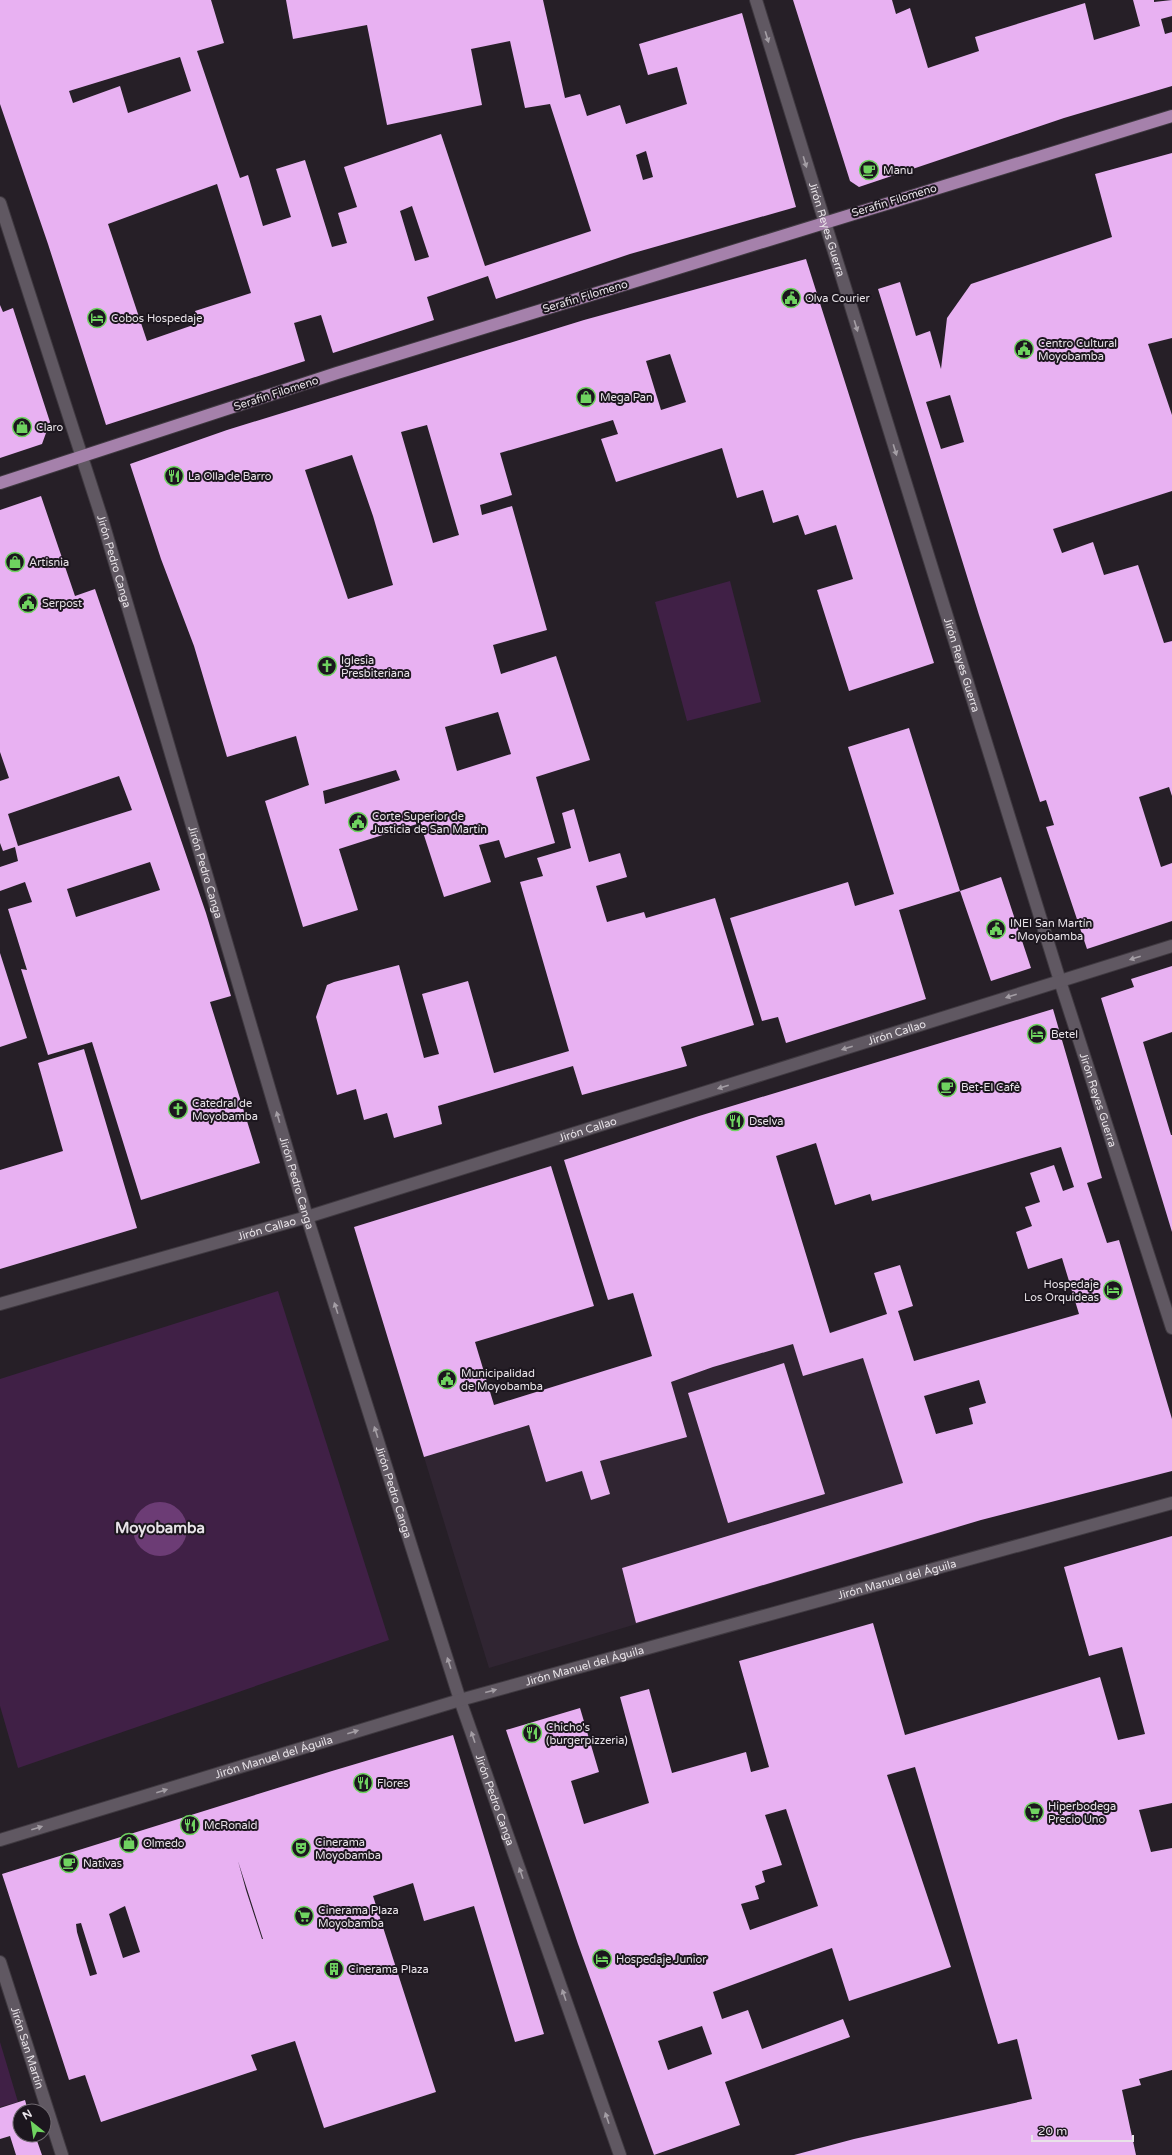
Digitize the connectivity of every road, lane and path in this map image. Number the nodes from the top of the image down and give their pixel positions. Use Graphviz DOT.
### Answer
graph roads {
  1 [pos="756,0"];
  2 [pos="1172,116"];
  3 [pos="0,203"];
  4 [pos="824,222"];
  5 [pos="81,458"];
  6 [pos="0,483"];
  7 [pos="1172,946"];
  8 [pos="1060,981"];
  9 [pos="308,1217"];
  10 [pos="0,1304"];
  11 [pos="1172,1328"];
  12 [pos="1172,1503"];
  13 [pos="460,1700"];
  14 [pos="0,1840"];
  15 [pos="0,1962"];
  16 [pos="62,2155"];
  17 [pos="620,2155"];
  1 -- 4 [label="street, Jirón Reyes Guerra, one-way"];
  2 -- 4 [label="main road, Serafin Filomeno"];
  3 -- 5 [label="street, Jirón Pedro Canga"];
  4 -- 5 [label="main road, Serafin Filomeno"];
  4 -- 8 [label="street, Jirón Reyes Guerra, one-way"];
  5 -- 6 [label="main road, Serafin Filomeno"];
  9 -- 5 [label="street, Jirón Pedro Canga, one-way"];
  7 -- 8 [label="street, Jirón Callao, one-way"];
  8 -- 9 [label="street, Jirón Callao, one-way"];
  8 -- 11 [label="street, Jirón Reyes Guerra"];
  9 -- 10 [label="street, Jirón Callao"];
  13 -- 9 [label="street, Jirón Pedro Canga, one-way"];
  13 -- 12 [label="street, Jirón Manuel del Águila, one-way"];
  14 -- 13 [label="street, Jirón Manuel del Águila, one-way"];
  17 -- 13 [label="street, Jirón Pedro Canga, one-way"];
  15 -- 16 [label="street, Jirón San Martín"];
}
